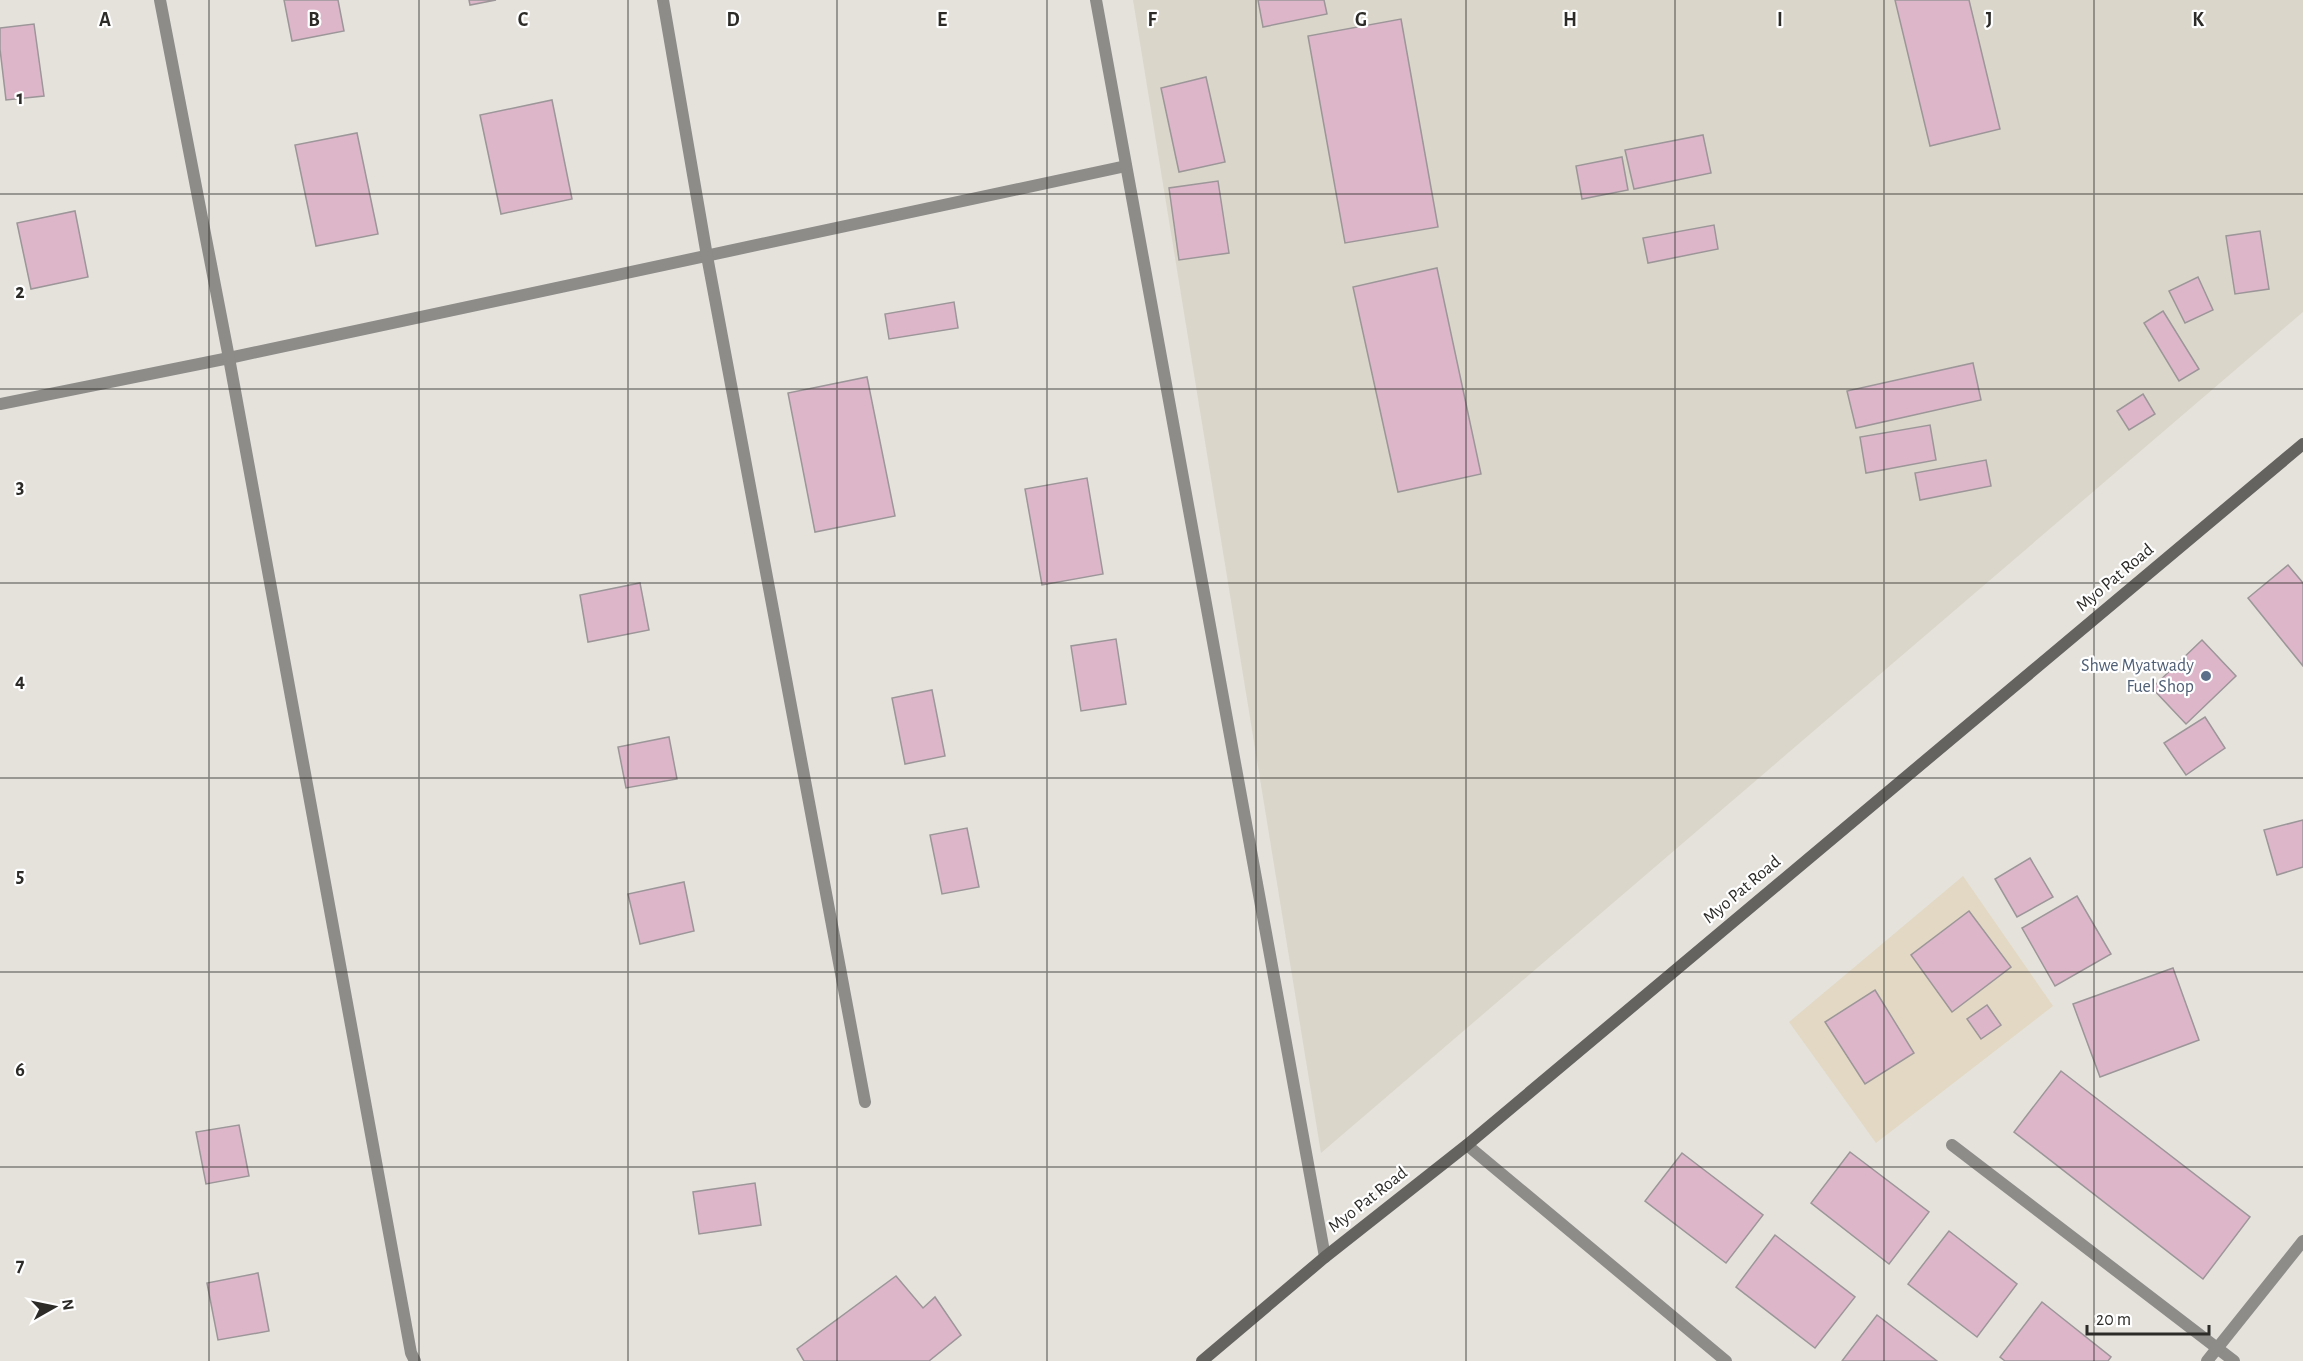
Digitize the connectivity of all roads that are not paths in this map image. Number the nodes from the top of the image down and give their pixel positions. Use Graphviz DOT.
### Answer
graph roads {
  1 [pos="160,0"];
  2 [pos="663,0"];
  3 [pos="1096,0"];
  4 [pos="1126,166"];
  5 [pos="707,255"];
  6 [pos="229,358"];
  7 [pos="0,404"];
  8 [pos="2303,444"];
  9 [pos="865,1102"];
  10 [pos="1467,1144"];
  11 [pos="1952,1145"];
  12 [pos="2303,1241"];
  13 [pos="1325,1257"];
  14 [pos="2217,1348"];
  15 [pos="1210,1358"];
  16 [pos="415,1361"];
  17 [pos="1726,1361"];
  18 [pos="2207,1361"];
  19 [pos="2234,1361"];
  1 -- 6 [label="street"];
  2 -- 5 [label="street"];
  3 -- 4 [label="street"];
  4 -- 5 [label="street"];
  4 -- 13 [label="street"];
  5 -- 6 [label="street"];
  5 -- 9 [label="street"];
  6 -- 7 [label="street"];
  6 -- 16 [label="street"];
  8 -- 10 [label="main road, Myo Pat Road"];
  10 -- 13 [label="main road, Myo Pat Road"];
  10 -- 17 [label="street"];
  11 -- 14 [label="street"];
  12 -- 14 [label="street"];
  13 -- 15 [label="main road, Myo Pat Road"];
  14 -- 18 [label="street"];
  14 -- 19 [label="street"];
}
